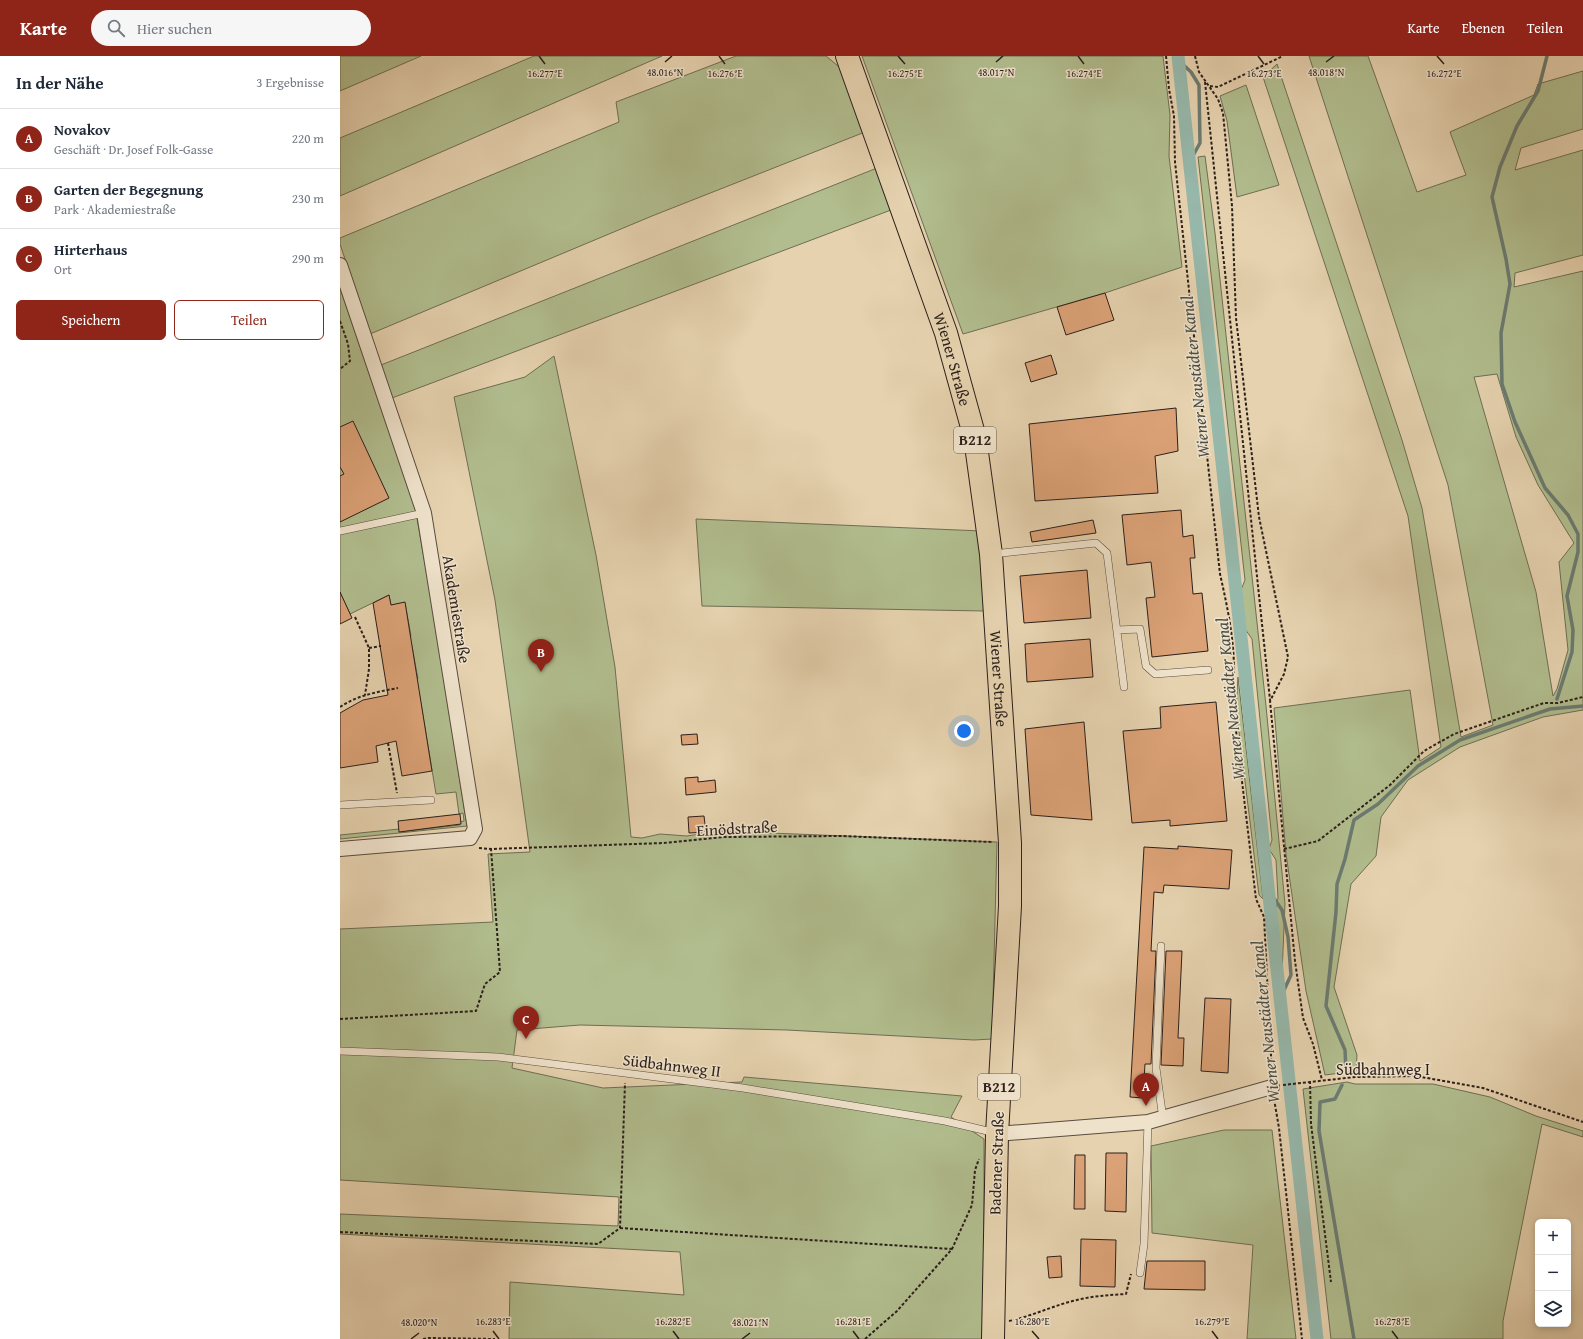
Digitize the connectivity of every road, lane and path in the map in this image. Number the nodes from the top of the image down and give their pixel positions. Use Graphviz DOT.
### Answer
graph roads {
  1 [pos="847,56"];
  2 [pos="1166,56"];
  3 [pos="1195,56"];
  4 [pos="1283,56"];
  5 [pos="1204,82"];
  6 [pos="1210,86"];
  7 [pos="340,265"];
  8 [pos="340,321"];
  9 [pos="340,369"];
  10 [pos="424,513"];
  11 [pos="340,531"];
  12 [pos="991,554"];
  13 [pos="355,616"];
  14 [pos="1117,630"];
  15 [pos="381,646"];
  16 [pos="369,648"];
  17 [pos="1208,670"];
  18 [pos="1124,687"];
  19 [pos="398,688"];
  20 [pos="364,695"];
  21 [pos="1583,697"];
  22 [pos="1270,701"];
  23 [pos="340,707"];
  24 [pos="388,743"];
  25 [pos="431,800"];
  26 [pos="399,802"];
  27 [pos="340,805"];
  28 [pos="470,838"];
  29 [pos="1010,843"];
  30 [pos="340,849"];
  31 [pos="491,849"];
  32 [pos="1284,849"];
  33 [pos="1161,946"];
  34 [pos="340,1019"];
  35 [pos="340,1051"];
  36 [pos="626,1074"];
  37 [pos="1322,1080"];
  38 [pos="1310,1081"];
  39 [pos="1272,1086"];
  40 [pos="1163,1119"];
  41 [pos="1148,1122"];
  42 [pos="1583,1122"];
  43 [pos="997,1134"];
  44 [pos="979,1158"];
  45 [pos="620,1228"];
  46 [pos="340,1232"];
  47 [pos="952,1249"];
  48 [pos="1140,1274"];
  49 [pos="1331,1282"];
  50 [pos="993,1332"];
  51 [pos="423,1339"];
  52 [pos="495,1339"];
  53 [pos="865,1339"];
  54 [pos="1302,1339"];
  1 -- 12 [label="main road, Wiener Straße / B212"];
  2 -- 39 [label="path"];
  3 -- 5 [label="path"];
  4 -- 6 [label="path"];
  5 -- 6 [label="path"];
  5 -- 22 [label="path"];
  6 -- 22 [label="path"];
  7 -- 10 [label="street, Akademiestraße"];
  8 -- 9 [label="path"];
  10 -- 11 [label="lane"];
  10 -- 28 [label="street, Akademiestraße"];
  12 -- 14 [label="lane"];
  12 -- 29 [label="main road, Wiener Straße / B212"];
  13 -- 16 [label="path"];
  14 -- 17 [label="lane"];
  14 -- 18 [label="lane"];
  15 -- 16 [label="path"];
  16 -- 20 [label="path"];
  19 -- 20 [label="path"];
  20 -- 23 [label="path"];
  21 -- 32 [label="path"];
  22 -- 32 [label="path"];
  24 -- 26 [label="path"];
  25 -- 26 [label="lane"];
  26 -- 27 [label="lane"];
  28 -- 30 [label="street"];
  28 -- 31 [label="path, Einödstraße"];
  29 -- 31 [label="path, Einödstraße"];
  29 -- 43 [label="main road, Badener Straße / B212"];
  31 -- 34 [label="path"];
  32 -- 37 [label="path"];
  33 -- 40 [label="lane"];
  35 -- 36 [label="lane, Südbahnweg II"];
  36 -- 43 [label="lane, Südbahnweg II"];
  36 -- 45 [label="path"];
  37 -- 38 [label="path, Südbahnweg I"];
  37 -- 42 [label="path, Südbahnweg I"];
  38 -- 39 [label="path, Südbahnweg I"];
  38 -- 49 [label="path"];
  39 -- 40 [label="street"];
  39 -- 54 [label="path"];
  40 -- 41 [label="street"];
  41 -- 43 [label="street"];
  41 -- 48 [label="lane"];
  43 -- 50 [label="main road, Badener Straße / B212"];
  44 -- 47 [label="path"];
  45 -- 46 [label="path"];
  45 -- 47 [label="path"];
  47 -- 53 [label="path"];
  48 -- 50 [label="path"];
  51 -- 52 [label="path"];
}
